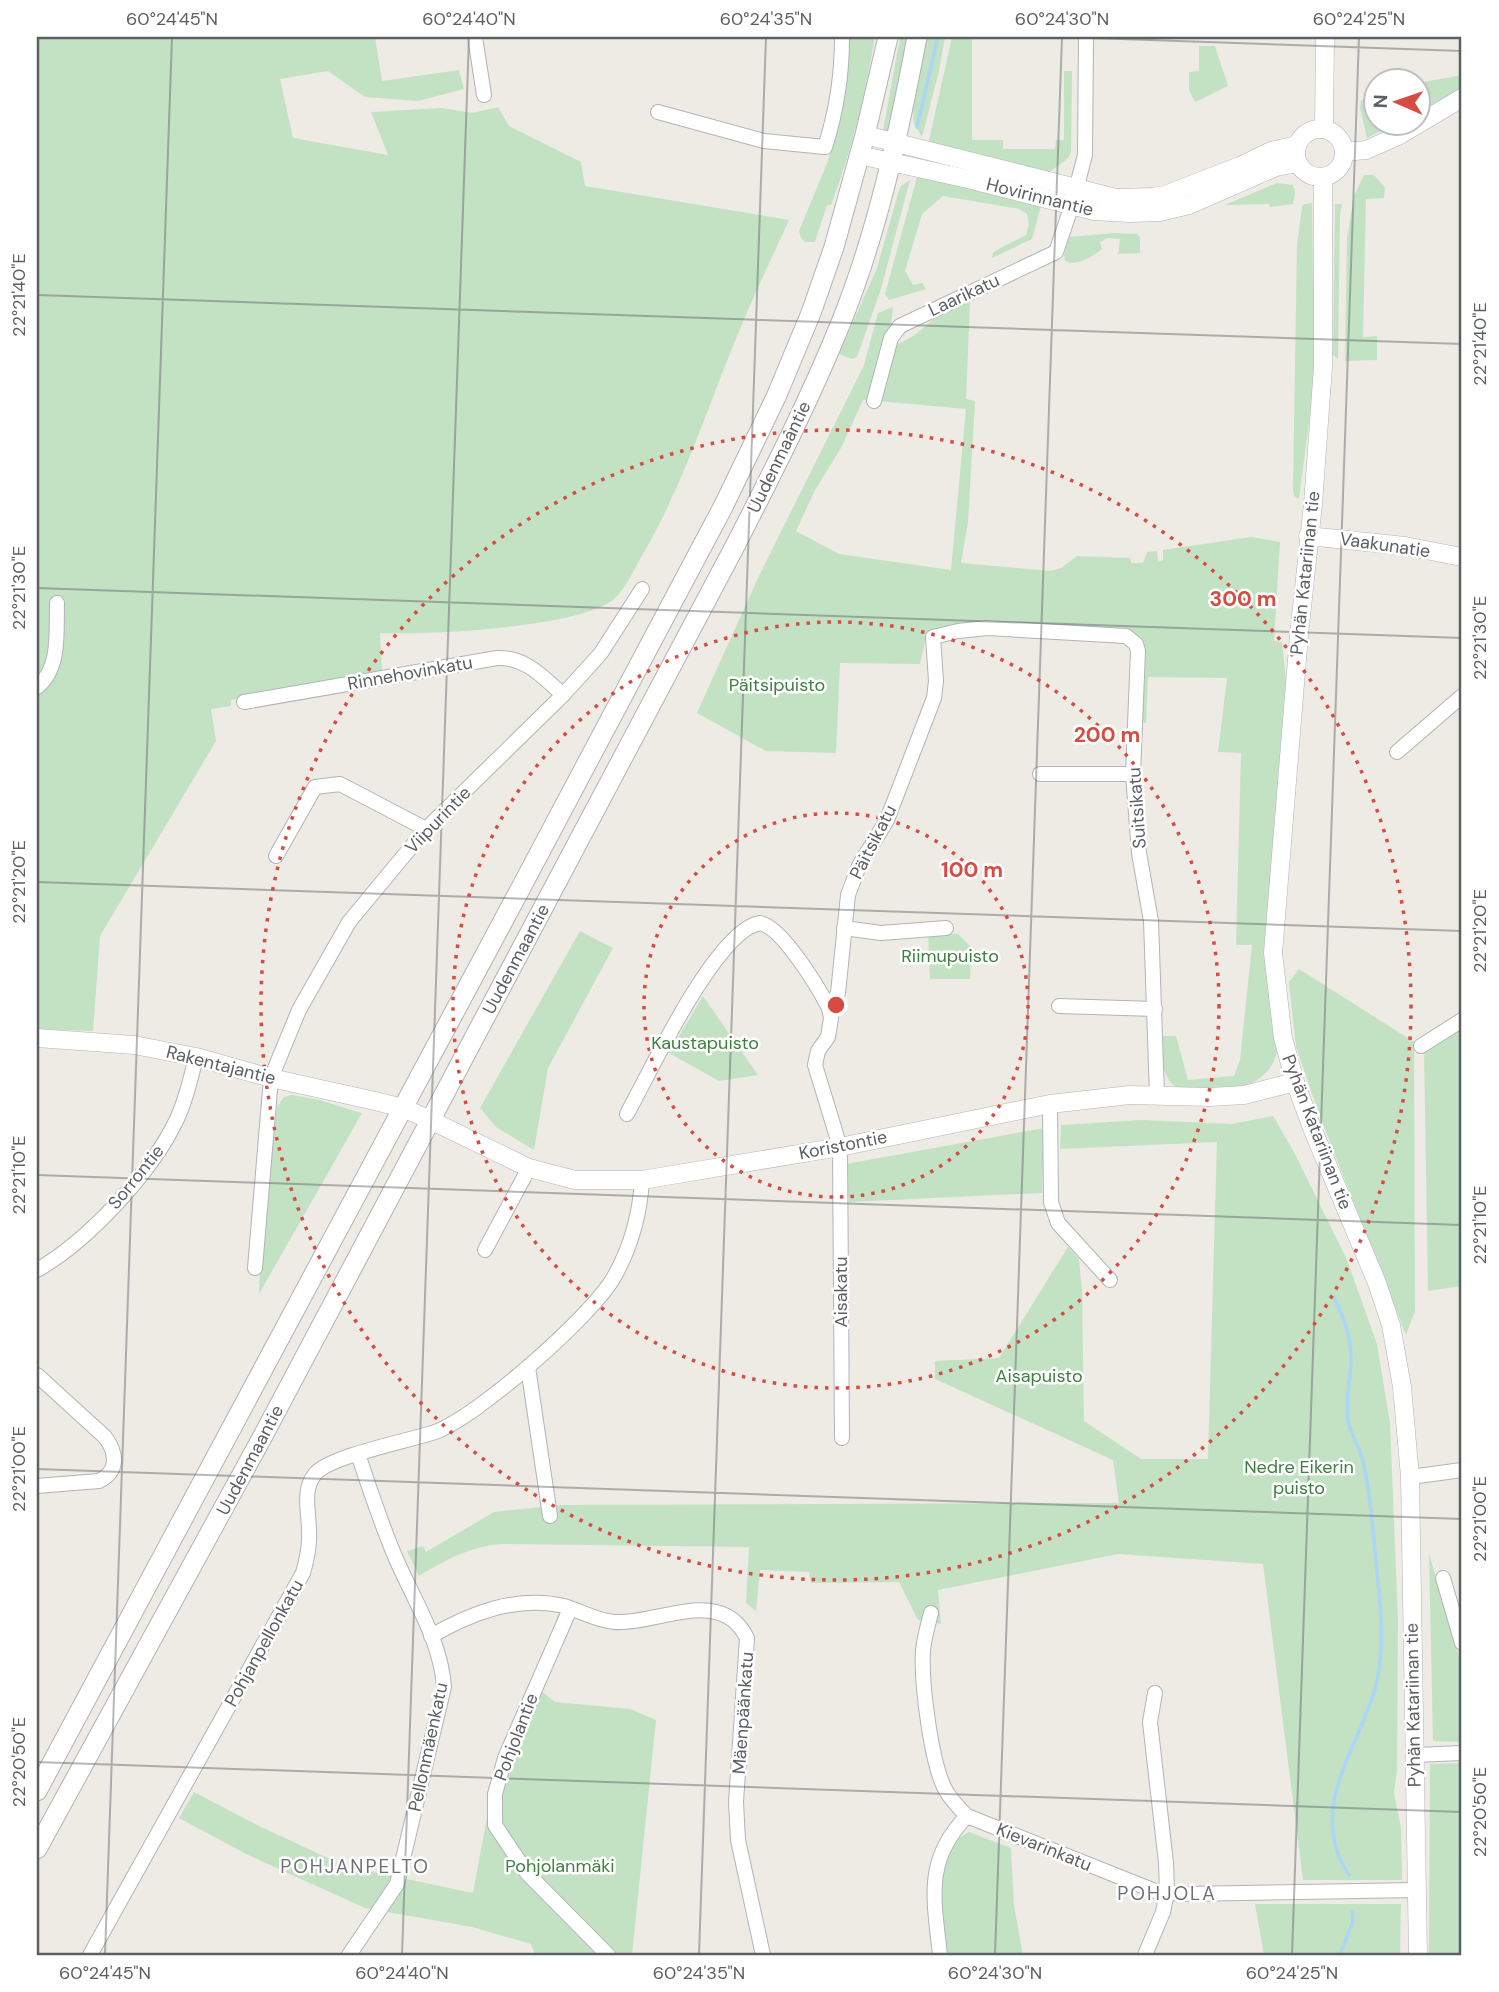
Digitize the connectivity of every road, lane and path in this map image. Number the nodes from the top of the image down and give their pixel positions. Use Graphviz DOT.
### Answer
graph roads {
  1 [pos="475,37"];
  2 [pos="842,37"];
  3 [pos="888,37"];
  4 [pos="917,37"];
  5 [pos="1086,37"];
  6 [pos="1325,37"];
  7 [pos="484,94"];
  8 [pos="1462,98"];
  9 [pos="658,112"];
  10 [pos="1324,130"];
  11 [pos="865,135"];
  12 [pos="895,142"];
  13 [pos="1344,152"];
  14 [pos="1298,154"];
  15 [pos="859,155"];
  16 [pos="890,162"];
  17 [pos="1322,177"];
  18 [pos="1075,197"];
  19 [pos="874,401"];
  20 [pos="1308,536"];
  21 [pos="1462,557"];
  22 [pos="642,589"];
  23 [pos="57,603"];
  24 [pos="933,637"];
  25 [pos="37,687"];
  26 [pos="563,695"];
  27 [pos="1462,696"];
  28 [pos="244,702"];
  29 [pos="1397,752"];
  30 [pos="1040,774"];
  31 [pos="1133,774"];
  32 [pos="426,830"];
  33 [pos="276,856"];
  34 [pos="844,928"];
  35 [pos="946,928"];
  36 [pos="1059,1006"];
  37 [pos="829,1008"];
  38 [pos="1155,1009"];
  39 [pos="1462,1020"];
  40 [pos="37,1038"];
  41 [pos="1422,1046"];
  42 [pos="196,1057"];
  43 [pos="271,1078"];
  44 [pos="1295,1082"];
  45 [pos="1157,1095"];
  46 [pos="1050,1104"];
  47 [pos="402,1108"];
  48 [pos="627,1114"];
  49 [pos="430,1120"];
  50 [pos="839,1147"];
  51 [pos="529,1168"];
  52 [pos="642,1180"];
  53 [pos="485,1250"];
  54 [pos="255,1268"];
  55 [pos="37,1270"];
  56 [pos="1110,1280"];
  57 [pos="528,1367"];
  58 [pos="37,1375"];
  59 [pos="842,1438"];
  60 [pos="358,1454"];
  61 [pos="1462,1469"];
  62 [pos="1410,1477"];
  63 [pos="37,1486"];
  64 [pos="550,1516"];
  65 [pos="1443,1578"];
  66 [pos="570,1609"];
  67 [pos="931,1613"];
  68 [pos="431,1636"];
  69 [pos="1462,1643"];
  70 [pos="1155,1693"];
  71 [pos="1462,1753"];
  72 [pos="1415,1755"];
  73 [pos="37,1791"];
  74 [pos="967,1816"];
  75 [pos="37,1849"];
  76 [pos="1417,1890"];
  77 [pos="1167,1893"];
  78 [pos="90,1955"];
  79 [pos="349,1955"];
  80 [pos="608,1955"];
  81 [pos="763,1955"];
  82 [pos="940,1955"];
  83 [pos="1145,1955"];
  84 [pos="1418,1955"];
  1 -- 7 [label="street"];
  2 -- 9 [label="street"];
  3 -- 11 [label="main road, Uudenmaantie"];
  4 -- 12 [label="main road, Uudenmaantie"];
  5 -- 18 [label="street, Laarikatu"];
  6 -- 10 [label="street"];
  8 -- 13 [label="street"];
  10 -- 13 [label="street"];
  10 -- 14 [label="street"];
  11 -- 12 [label="street, Hovirinnantie"];
  11 -- 15 [label="main road, Uudenmaantie"];
  12 -- 16 [label="main road, Uudenmaantie"];
  12 -- 18 [label="street, Hovirinnantie"];
  13 -- 17 [label="street"];
  14 -- 17 [label="street"];
  14 -- 18 [label="street, Hovirinnantie"];
  15 -- 16 [label="street, Hovirinnantie"];
  15 -- 47 [label="main road, Uudenmaantie"];
  16 -- 18 [label="street, Hovirinnantie"];
  16 -- 49 [label="main road, Uudenmaantie"];
  17 -- 20 [label="street, Pyhän Katariinan tie"];
  18 -- 19 [label="street, Laarikatu"];
  20 -- 21 [label="street, Vaakunatie"];
  20 -- 44 [label="street, Pyhän Katariinan tie"];
  22 -- 26 [label="street, Viipurintie"];
  23 -- 25 [label="street"];
  24 -- 31 [label="street, Suitsikatu"];
  24 -- 34 [label="street, Päitsikatu"];
  26 -- 28 [label="street, Rinnehovinkatu"];
  26 -- 32 [label="street, Viipurintie"];
  27 -- 29 [label="street"];
  30 -- 31 [label="street"];
  31 -- 38 [label="street, Suitsikatu"];
  32 -- 33 [label="street"];
  32 -- 43 [label="street, Viipurintie"];
  34 -- 35 [label="street"];
  34 -- 37 [label="street, Päitsikatu"];
  36 -- 38 [label="street"];
  37 -- 48 [label="street"];
  37 -- 50 [label="street, Aisakatu"];
  38 -- 45 [label="street, Suitsikatu"];
  39 -- 41 [label="street"];
  40 -- 42 [label="street, Rakentajantie"];
  42 -- 43 [label="street, Rakentajantie"];
  42 -- 55 [label="street, Sorrontie"];
  43 -- 47 [label="street, Rakentajantie"];
  43 -- 54 [label="street, Viipurintie"];
  44 -- 45 [label="street, Koristontie"];
  44 -- 62 [label="street, Pyhän Katariinan tie"];
  45 -- 46 [label="street, Koristontie"];
  46 -- 50 [label="street, Koristontie"];
  46 -- 56 [label="street"];
  47 -- 49 [label="street, Koristontie"];
  47 -- 73 [label="main road, Uudenmaantie"];
  49 -- 51 [label="street, Koristontie"];
  49 -- 75 [label="main road, Uudenmaantie"];
  50 -- 52 [label="street, Koristontie"];
  50 -- 59 [label="street, Aisakatu"];
  51 -- 52 [label="street, Koristontie"];
  51 -- 53 [label="street"];
  52 -- 57 [label="street, Pohjanpellonkatu"];
  57 -- 60 [label="street, Pohjanpellonkatu"];
  57 -- 64 [label="street"];
  58 -- 63 [label="street"];
  60 -- 68 [label="street, Pellonmäenkatu"];
  60 -- 78 [label="street, Pohjanpellonkatu"];
  61 -- 62 [label="street"];
  62 -- 72 [label="street, Pyhän Katariinan tie"];
  65 -- 69 [label="street"];
  66 -- 68 [label="street, Mäenpäänkatu"];
  66 -- 80 [label="street, Pohjolantie"];
  66 -- 81 [label="street, Mäenpäänkatu"];
  67 -- 74 [label="street, Kievarinkatu"];
  68 -- 79 [label="street, Pellonmäenkatu"];
  70 -- 77 [label="street"];
  71 -- 72 [label="street"];
  72 -- 76 [label="street, Pyhän Katariinan tie"];
  74 -- 77 [label="street, Kievarinkatu"];
  74 -- 82 [label="street"];
  76 -- 77 [label="street, Kievarinkatu"];
  76 -- 84 [label="street, Pyhän Katariinan tie"];
  77 -- 83 [label="street"];
}
